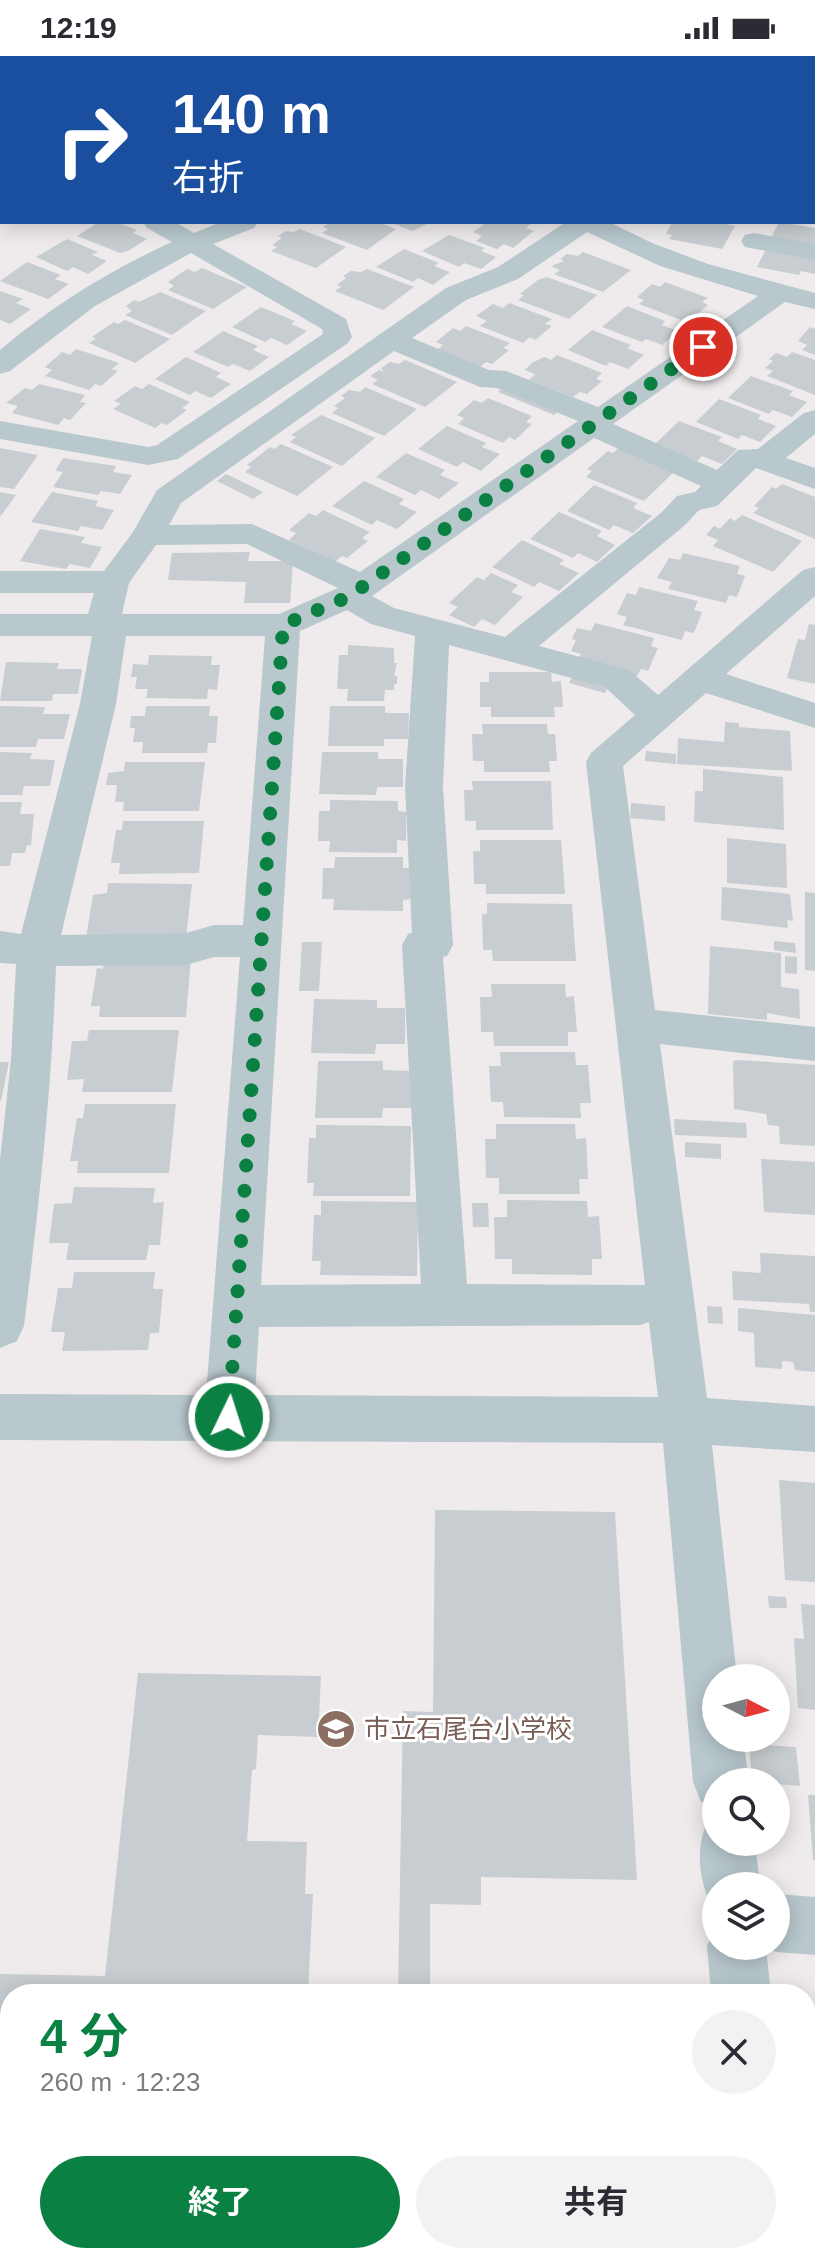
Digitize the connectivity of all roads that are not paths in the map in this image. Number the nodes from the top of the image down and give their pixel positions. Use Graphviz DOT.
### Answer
graph roads {
  1 [pos="160,224"];
  2 [pos="239,224"];
  3 [pos="583,224"];
  4 [pos="595,224"];
  5 [pos="637,233"];
  6 [pos="192,241"];
  7 [pos="754,241"];
  8 [pos="815,252"];
  9 [pos="798,297"];
  10 [pos="337,333"];
  11 [pos="396,335"];
  12 [pos="0,365"];
  13 [pos="815,419"];
  14 [pos="596,422"];
  15 [pos="0,430"];
  16 [pos="764,460"];
  17 [pos="815,479"];
  18 [pos="722,484"];
  19 [pos="147,535"];
  20 [pos="815,578"];
  21 [pos="0,582"];
  22 [pos="113,582"];
  23 [pos="356,592"];
  24 [pos="0,625"];
  25 [pos="107,625"];
  26 [pos="283,625"];
  27 [pos="433,629"];
  28 [pos="511,650"];
  29 [pos="699,678"];
  30 [pos="657,715"];
  31 [pos="815,716"];
  32 [pos="261,941"];
  33 [pos="19,949"];
  34 [pos="635,1025"];
  35 [pos="815,1044"];
  36 [pos="445,1304"];
  37 [pos="640,1304"];
  38 [pos="236,1306"];
  39 [pos="0,1326"];
  40 [pos="0,1417"];
  41 [pos="229,1417"];
  42 [pos="685,1420"];
  43 [pos="815,1429"];
  44 [pos="709,1664"];
  45 [pos="790,1924"];
  46 [pos="815,1926"];
  47 [pos="737,1960"];
  48 [pos="740,1984"];
  1 -- 6 [label="street"];
  2 -- 6 [label="street"];
  3 -- 11 [label="street"];
  4 -- 5 [label="street"];
  5 -- 9 [label="street"];
  6 -- 10 [label="street"];
  6 -- 12 [label="street"];
  7 -- 8 [label="street"];
  9 -- 14 [label="street"];
  10 -- 11 [label="street"];
  10 -- 15 [label="street"];
  11 -- 14 [label="street"];
  11 -- 19 [label="street"];
  13 -- 16 [label="street"];
  14 -- 18 [label="street"];
  14 -- 23 [label="street"];
  16 -- 17 [label="street"];
  16 -- 18 [label="street"];
  18 -- 28 [label="street"];
  19 -- 22 [label="street"];
  19 -- 23 [label="street"];
  20 -- 29 [label="street"];
  21 -- 22 [label="street"];
  22 -- 25 [label="street"];
  23 -- 26 [label="street"];
  23 -- 27 [label="street"];
  24 -- 25 [label="street"];
  25 -- 26 [label="street"];
  25 -- 33 [label="street"];
  26 -- 32 [label="street"];
  27 -- 28 [label="street"];
  27 -- 36 [label="street"];
  28 -- 30 [label="street"];
  29 -- 30 [label="street"];
  29 -- 31 [label="street"];
  30 -- 34 [label="street"];
  32 -- 33 [label="street"];
  32 -- 38 [label="street"];
  33 -- 39 [label="street"];
  34 -- 35 [label="street"];
  34 -- 42 [label="street"];
  36 -- 37 [label="street"];
  36 -- 38 [label="street"];
  38 -- 41 [label="street"];
  40 -- 41 [label="street"];
  41 -- 42 [label="street"];
  42 -- 43 [label="street"];
  42 -- 44 [label="street"];
  45 -- 46 [label="street"];
  47 -- 48 [label="street"];
}
